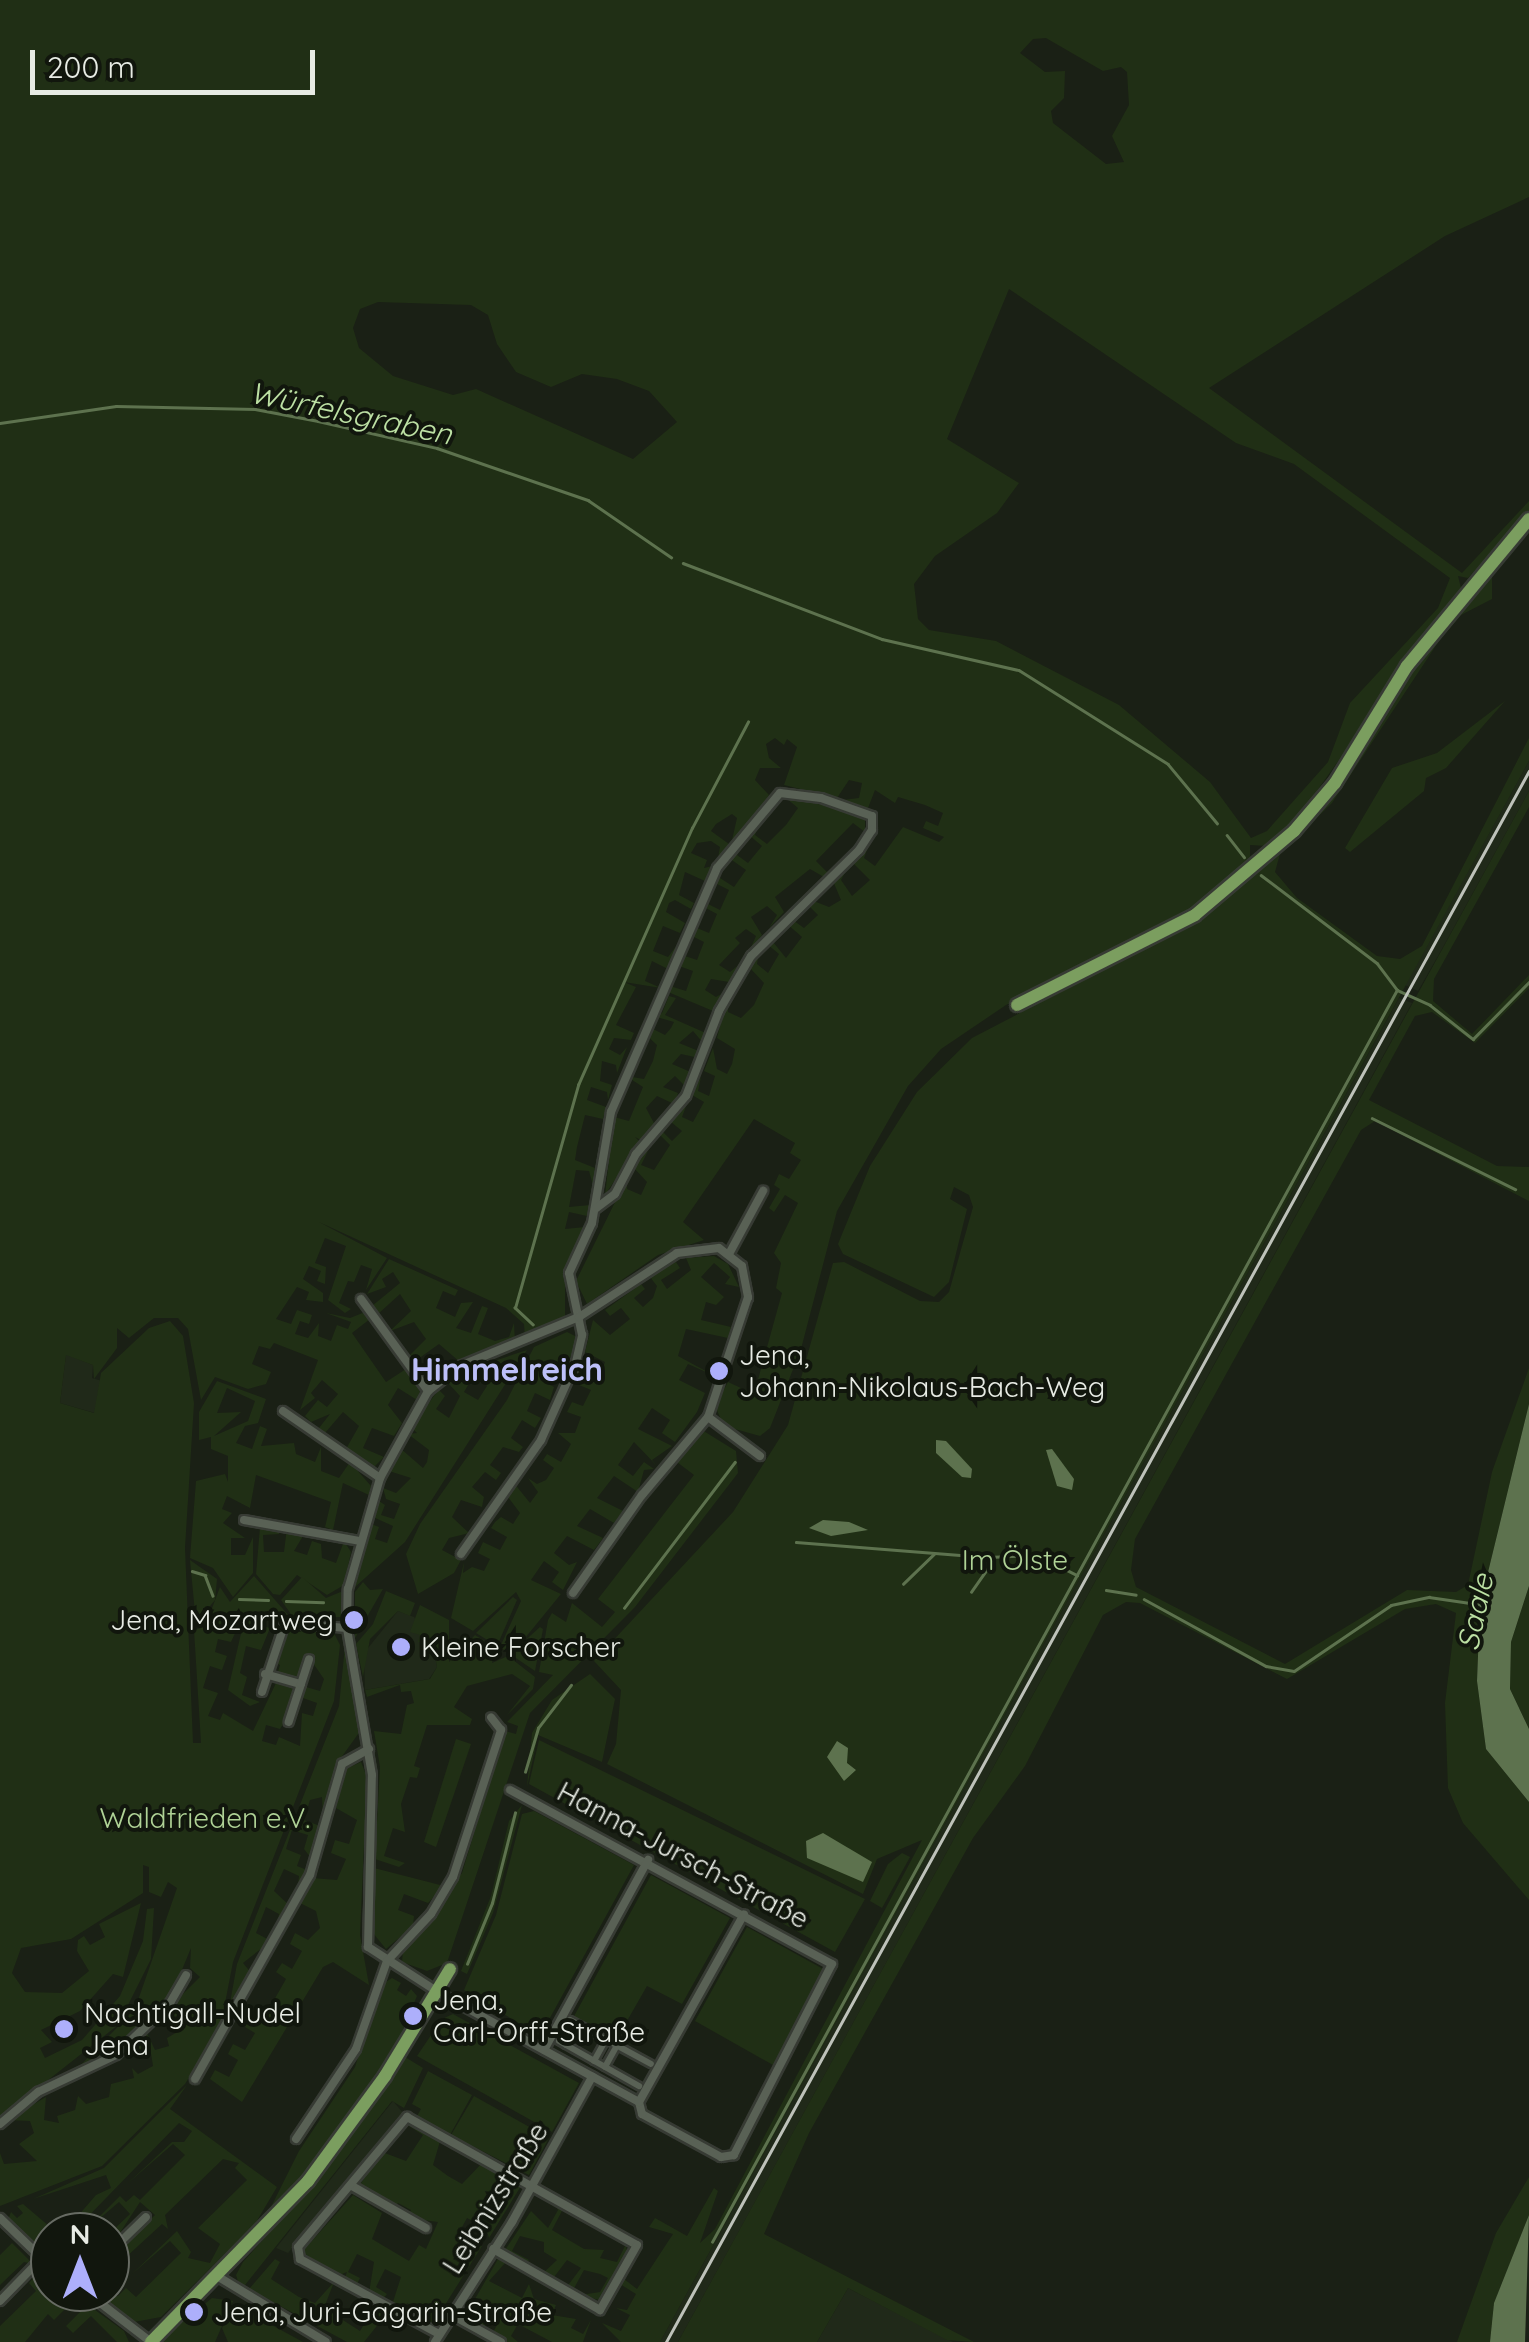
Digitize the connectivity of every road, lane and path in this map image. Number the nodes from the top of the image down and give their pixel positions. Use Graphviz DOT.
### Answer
graph roads {
  1 [pos="1529,518"];
  2 [pos="1017,1004"];
  3 [pos="763,1190"];
  4 [pos="595,1209"];
  5 [pos="729,1254"];
  6 [pos="361,1299"];
  7 [pos="579,1317"];
  8 [pos="428,1391"];
  9 [pos="283,1411"];
  10 [pos="708,1417"];
  11 [pos="760,1456"];
  12 [pos="380,1478"];
  13 [pos="244,1520"];
  14 [pos="359,1542"];
  15 [pos="461,1554"];
  16 [pos="573,1593"];
  17 [pos="348,1628"];
  18 [pos="308,1658"];
  19 [pos="264,1674"];
  20 [pos="301,1684"];
  21 [pos="262,1692"];
  22 [pos="491,1716"];
  23 [pos="289,1722"];
  24 [pos="369,1749"];
  25 [pos="510,1790"];
  26 [pos="648,1860"];
  27 [pos="744,1914"];
  28 [pos="387,1962"];
  29 [pos="450,1970"];
  30 [pos="186,1975"];
  31 [pos="438,1992"];
  32 [pos="606,2040"];
  33 [pos="617,2046"];
  34 [pos="544,2050"];
  35 [pos="592,2062"];
  36 [pos="651,2064"];
  37 [pos="605,2067"];
  38 [pos="592,2077"];
  39 [pos="195,2079"];
  40 [pos="639,2086"];
  41 [pos="640,2102"];
  42 [pos="0,2124"];
  43 [pos="296,2139"];
  44 [pos="352,2186"];
  45 [pos="533,2186"];
  46 [pos="146,2217"];
  47 [pos="0,2218"];
  48 [pos="426,2228"];
  49 [pos="130,2233"];
  50 [pos="30,2248"];
  51 [pos="493,2248"];
  52 [pos="30,2270"];
  53 [pos="217,2276"];
  54 [pos="0,2301"];
  55 [pos="112,2312"];
  56 [pos="450,2314"];
  57 [pos="437,2338"];
  58 [pos="151,2342"];
  59 [pos="326,2342"];
  60 [pos="502,2342"];
  1 -- 2 [label="main road"];
  3 -- 5 [label="street"];
  4 -- 4 [label="street"];
  4 -- 7 [label="street"];
  5 -- 7 [label="street"];
  5 -- 10 [label="street"];
  6 -- 8 [label="street"];
  7 -- 8 [label="street"];
  7 -- 15 [label="street"];
  8 -- 12 [label="street"];
  9 -- 12 [label="street"];
  10 -- 11 [label="street"];
  10 -- 16 [label="street"];
  12 -- 14 [label="street"];
  13 -- 14 [label="street"];
  14 -- 17 [label="street"];
  17 -- 19 [label="street"];
  17 -- 24 [label="street"];
  18 -- 20 [label="street"];
  19 -- 20 [label="street"];
  19 -- 21 [label="street"];
  20 -- 23 [label="street"];
  22 -- 28 [label="street"];
  24 -- 28 [label="street"];
  24 -- 39 [label="street"];
  25 -- 26 [label="street, Hanna-Jursch-Straße"];
  26 -- 27 [label="street, Hanna-Jursch-Straße"];
  26 -- 34 [label="street"];
  27 -- 41 [label="street"];
  27 -- 41 [label="street, Hanna-Jursch-Straße"];
  28 -- 31 [label="street"];
  28 -- 43 [label="street"];
  29 -- 31 [label="main road"];
  30 -- 42 [label="street"];
  31 -- 34 [label="street"];
  31 -- 53 [label="main road"];
  32 -- 33 [label="street"];
  32 -- 35 [label="street"];
  32 -- 35 [label="street"];
  33 -- 36 [label="street"];
  33 -- 37 [label="street"];
  34 -- 38 [label="street"];
  35 -- 37 [label="street"];
  37 -- 40 [label="street"];
  38 -- 41 [label="street"];
  38 -- 45 [label="street, Leibnizstraße"];
  44 -- 45 [label="street"];
  44 -- 48 [label="street"];
  44 -- 57 [label="street"];
  45 -- 51 [label="street, Leibnizstraße"];
  45 -- 51 [label="street"];
  46 -- 49 [label="street"];
  47 -- 50 [label="street"];
  51 -- 56 [label="street, Leibnizstraße"];
  52 -- 54 [label="street"];
  53 -- 58 [label="main road"];
  53 -- 59 [label="street"];
  55 -- 58 [label="street"];
  56 -- 57 [label="street, Leibnizstraße"];
  56 -- 60 [label="street"];
}
